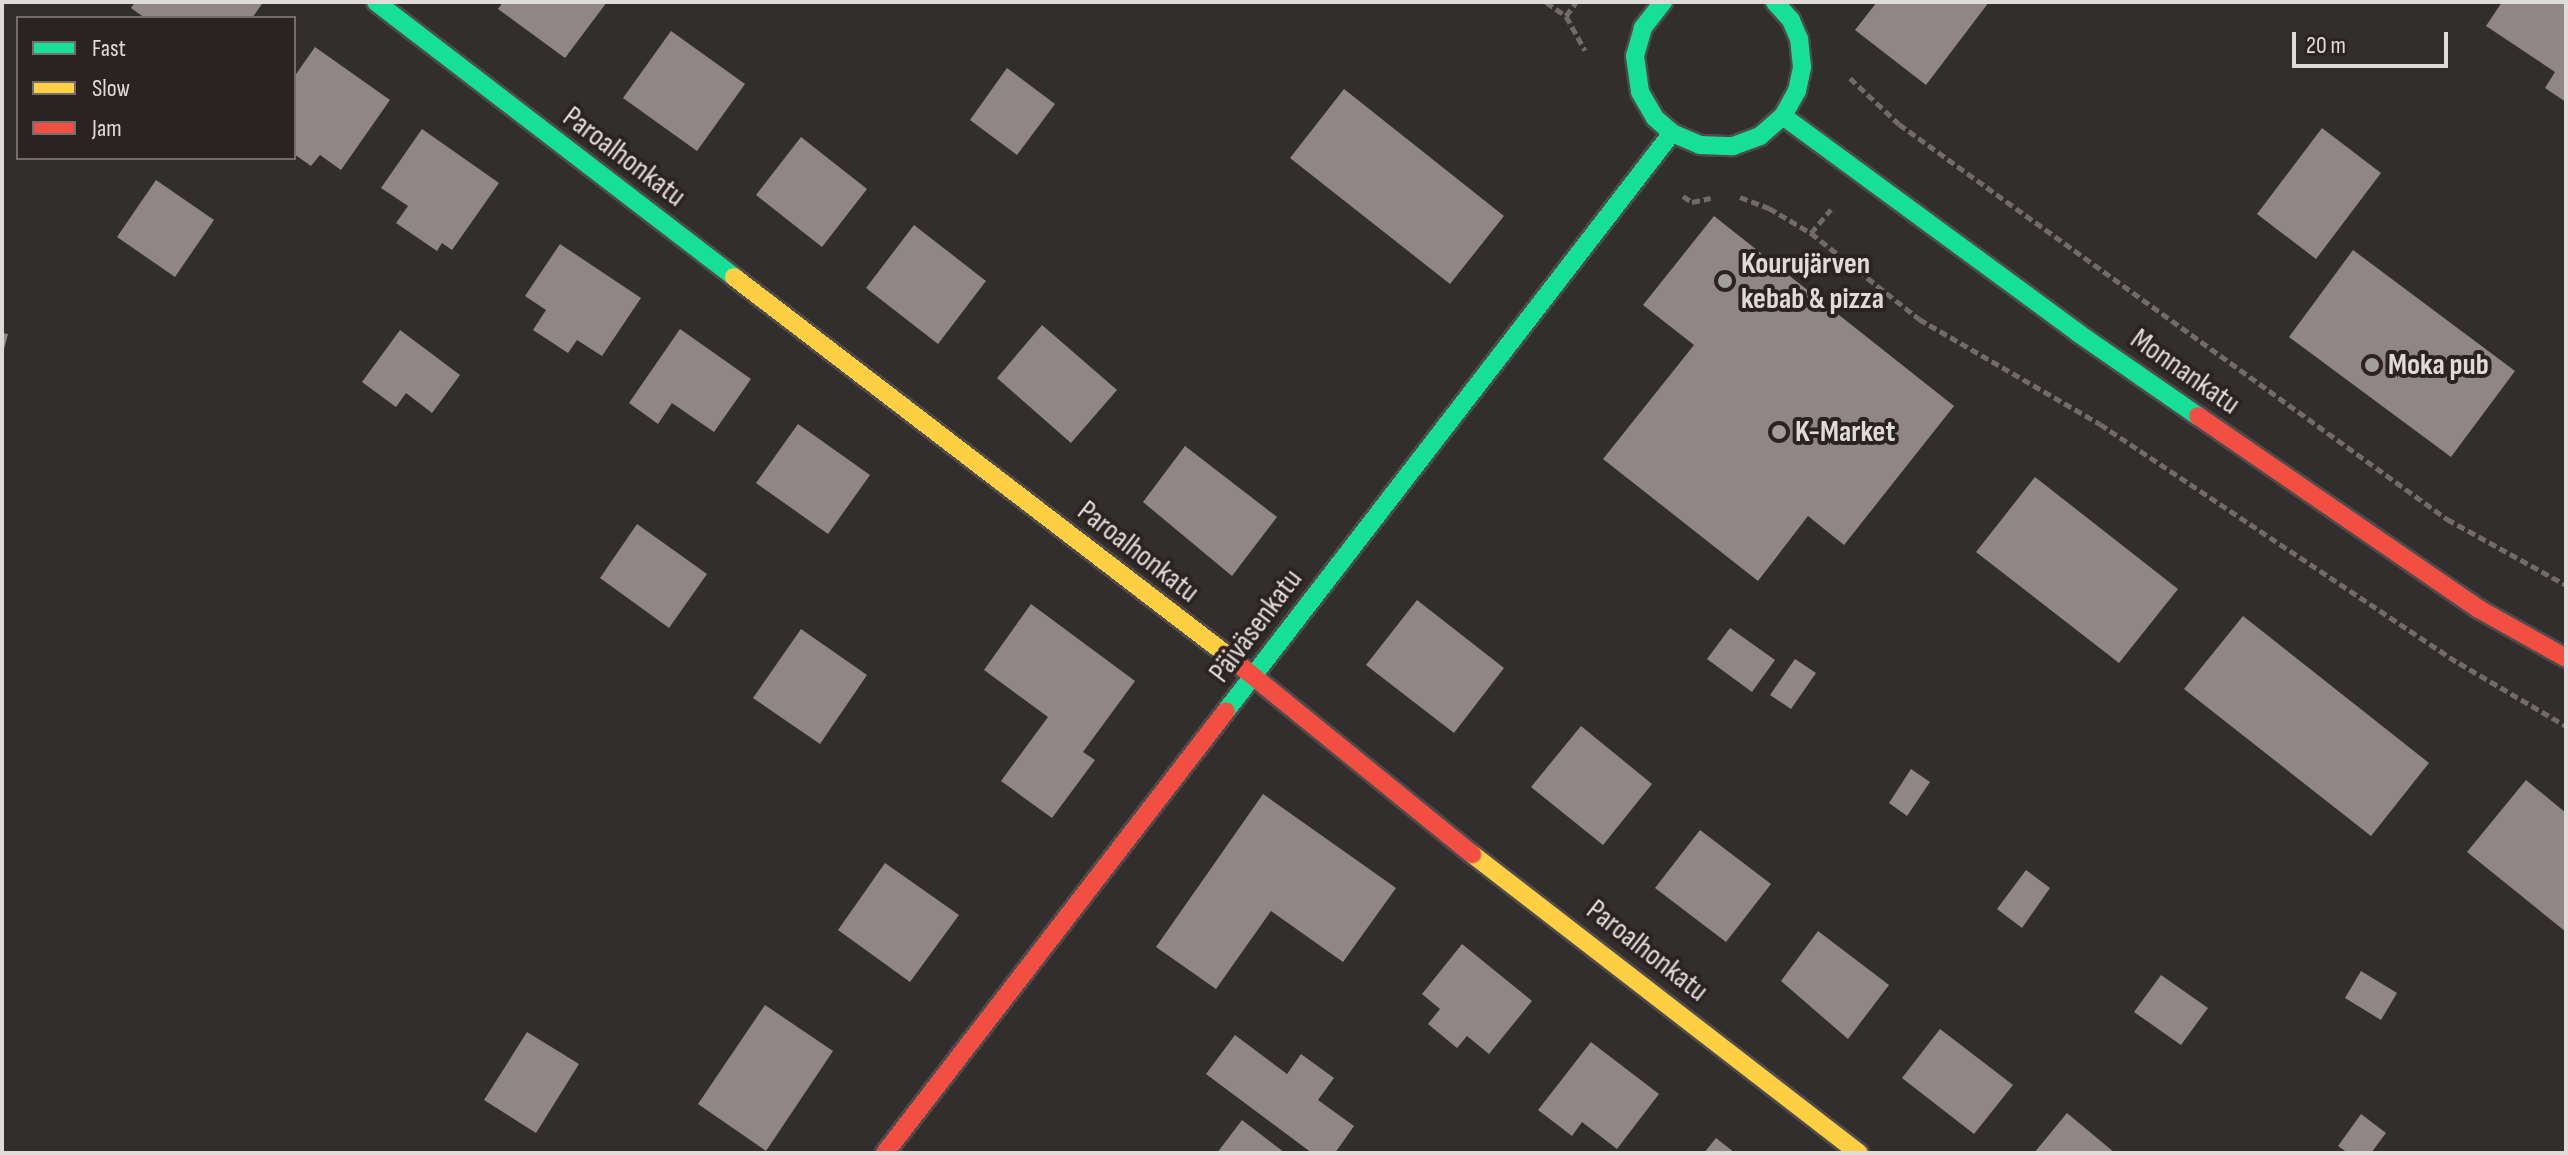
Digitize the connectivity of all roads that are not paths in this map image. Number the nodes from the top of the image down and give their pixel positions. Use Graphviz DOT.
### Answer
graph roads {
  1 [pos="376,2"];
  2 [pos="1631,2"];
  3 [pos="1775,2"];
  4 [pos="1657,9"];
  5 [pos="1783,116"];
  6 [pos="1672,133"];
  7 [pos="2566,658"];
  8 [pos="1253,675"];
  9 [pos="885,1153"];
  10 [pos="1859,1153"];
  1 -- 8 [label="street, Paroalhonkatu"];
  2 -- 4 [label="street"];
  3 -- 5 [label="street"];
  4 -- 6 [label="street"];
  5 -- 6 [label="street"];
  5 -- 7 [label="street, Monnankatu"];
  6 -- 8 [label="street, Päiväsenkatu"];
  8 -- 9 [label="street, Päiväsenkatu"];
  8 -- 10 [label="street, Paroalhonkatu"];
}
